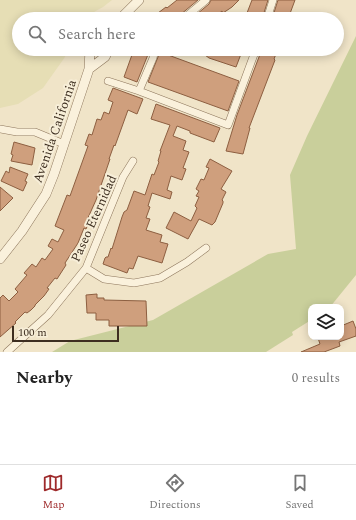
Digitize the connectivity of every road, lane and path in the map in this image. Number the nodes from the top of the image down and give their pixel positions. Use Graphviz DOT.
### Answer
graph roads {
  1 [pos="140,0"];
  2 [pos="206,0"];
  3 [pos="273,0"];
  4 [pos="129,12"];
  5 [pos="191,12"];
  6 [pos="269,12"];
  7 [pos="90,56"];
  8 [pos="106,56"];
  9 [pos="153,56"];
  10 [pos="253,56"];
  11 [pos="89,69"];
  12 [pos="108,81"];
  13 [pos="139,91"];
  14 [pos="0,129"];
  15 [pos="64,144"];
  16 [pos="134,161"];
  17 [pos="206,248"];
  18 [pos="0,259"];
  19 [pos="86,268"];
  20 [pos="7,352"];
  1 -- 4 [label="street"];
  2 -- 5 [label="street"];
  3 -- 6 [label="street"];
  7 -- 11 [label="street, Avenida California"];
  8 -- 11 [label="street, Avenida California"];
  9 -- 13 [label="street"];
  10 -- 13 [label="street"];
  11 -- 15 [label="street, Avenida California"];
  12 -- 13 [label="street"];
  14 -- 15 [label="street"];
  15 -- 18 [label="street, Avenida California"];
  16 -- 19 [label="street, Paseo Eternidad"];
  17 -- 19 [label="street"];
  19 -- 20 [label="street, Paseo Eternidad"];
}
